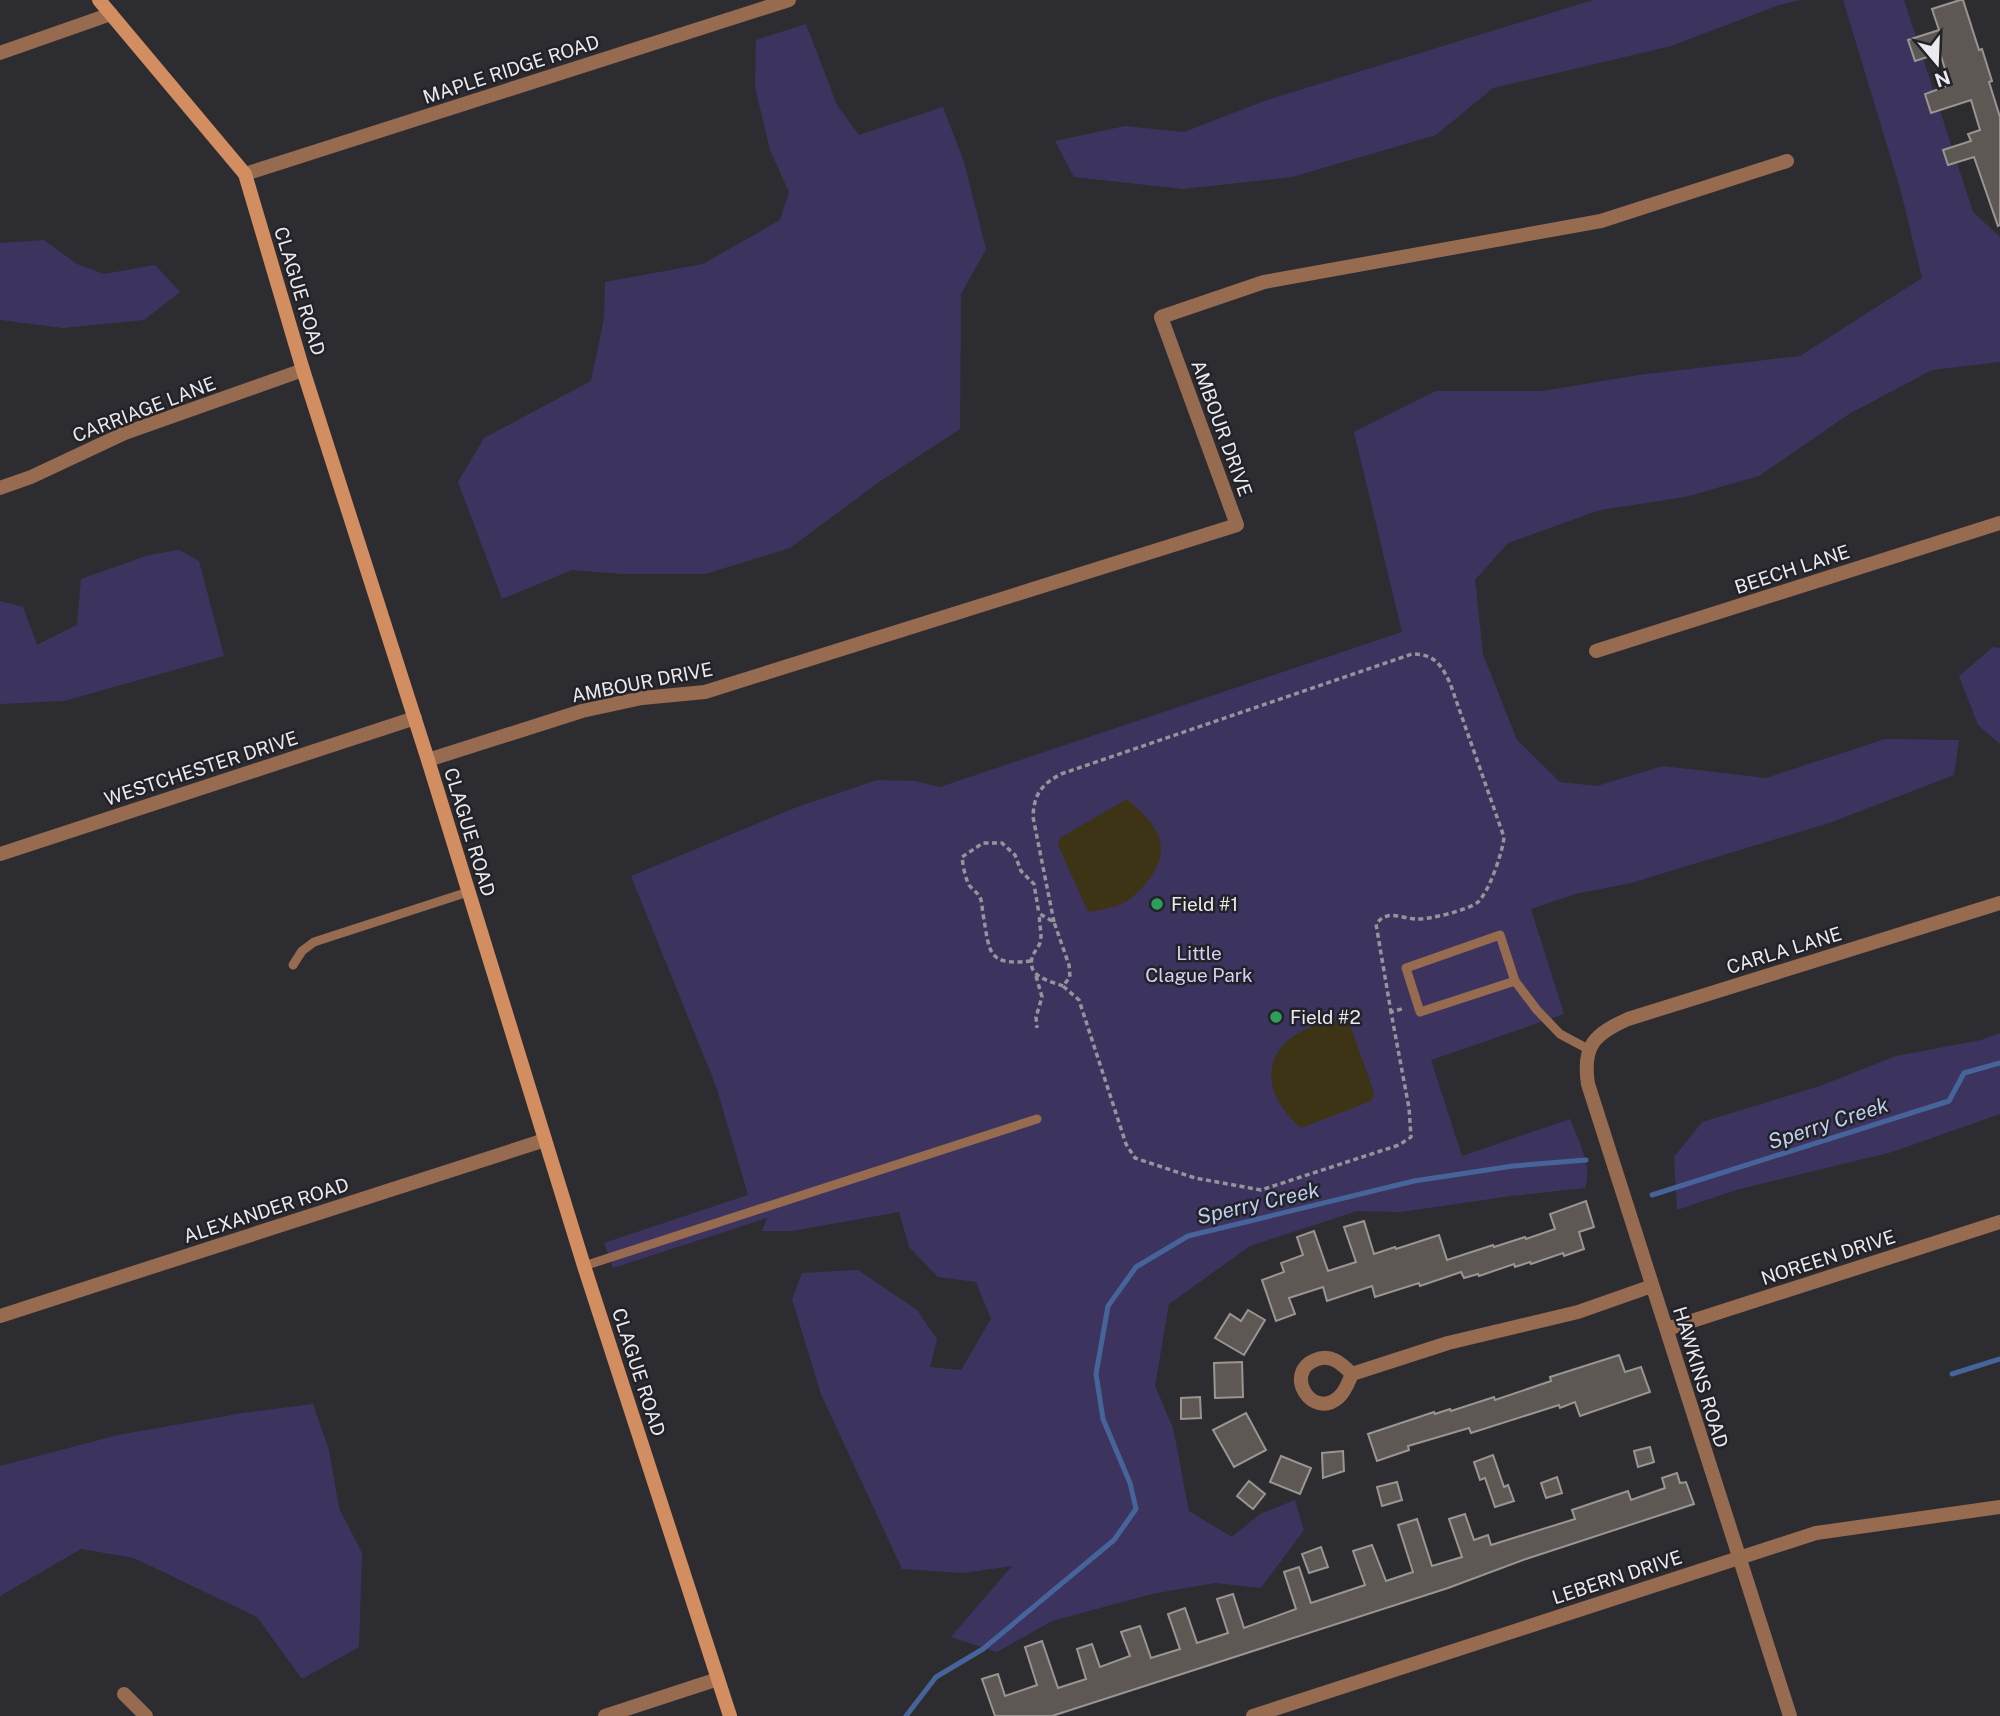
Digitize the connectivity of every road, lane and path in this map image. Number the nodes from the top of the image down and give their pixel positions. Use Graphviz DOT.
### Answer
graph roads {
  1 [pos="789,0"];
  2 [pos="101,1"];
  3 [pos="111,14"];
  4 [pos="0,53"];
  5 [pos="1787,161"];
  6 [pos="245,174"];
  7 [pos="303,370"];
  8 [pos="0,488"];
  9 [pos="2000,523"];
  10 [pos="1596,652"];
  11 [pos="415,718"];
  12 [pos="428,760"];
  13 [pos="0,854"];
  14 [pos="468,892"];
  15 [pos="2000,903"];
  16 [pos="1039,918"];
  17 [pos="1054,922"];
  18 [pos="1032,961"];
  19 [pos="293,965"];
  20 [pos="1035,973"];
  21 [pos="1515,981"];
  22 [pos="1063,986"];
  23 [pos="1407,1007"];
  24 [pos="1391,1012"];
  25 [pos="1037,1028"];
  26 [pos="1588,1049"];
  27 [pos="1037,1119"];
  28 [pos="545,1140"];
  29 [pos="2000,1222"];
  30 [pos="584,1266"];
  31 [pos="1652,1286"];
  32 [pos="0,1316"];
  33 [pos="1667,1329"];
  34 [pos="1352,1374"];
  35 [pos="2000,1507"];
  36 [pos="1738,1558"];
  37 [pos="718,1679"];
  38 [pos="124,1695"];
  39 [pos="146,1716"];
  40 [pos="606,1716"];
  41 [pos="730,1716"];
  42 [pos="1253,1716"];
  43 [pos="1790,1716"];
  1 -- 6 [label="street, MAPLE RIDGE ROAD"];
  2 -- 3 [label="main road, CLAGUE ROAD"];
  3 -- 4 [label="street"];
  3 -- 6 [label="main road, CLAGUE ROAD"];
  5 -- 12 [label="street, AMBOUR DRIVE"];
  6 -- 7 [label="main road, CLAGUE ROAD"];
  7 -- 8 [label="street, CARRIAGE LANE"];
  7 -- 11 [label="main road, CLAGUE ROAD"];
  9 -- 10 [label="street, BEECH LANE"];
  11 -- 12 [label="main road, CLAGUE ROAD"];
  11 -- 13 [label="street, WESTCHESTER DRIVE"];
  12 -- 14 [label="main road, CLAGUE ROAD"];
  14 -- 19 [label="lane"];
  14 -- 28 [label="main road, CLAGUE ROAD"];
  15 -- 26 [label="street, CARLA LANE"];
  16 -- 17 [label="path"];
  16 -- 18 [label="path"];
  16 -- 18 [label="path"];
  17 -- 22 [label="path"];
  17 -- 24 [label="path"];
  18 -- 20 [label="path"];
  20 -- 22 [label="path"];
  20 -- 25 [label="path"];
  21 -- 21 [label="lane"];
  21 -- 26 [label="lane"];
  22 -- 24 [label="path"];
  23 -- 24 [label="path"];
  26 -- 31 [label="street, HAWKINS ROAD"];
  27 -- 30 [label="lane"];
  28 -- 30 [label="main road, CLAGUE ROAD"];
  28 -- 32 [label="street, ALEXANDER ROAD"];
  29 -- 33 [label="street, NOREEN DRIVE"];
  30 -- 37 [label="main road, CLAGUE ROAD"];
  31 -- 33 [label="street, HAWKINS ROAD"];
  31 -- 34 [label="street"];
  33 -- 36 [label="street, HAWKINS ROAD"];
  35 -- 36 [label="street, LEBERN DRIVE"];
  36 -- 42 [label="street, LEBERN DRIVE"];
  36 -- 43 [label="street, HAWKINS ROAD"];
  37 -- 40 [label="street"];
  37 -- 41 [label="main road, CLAGUE ROAD"];
  38 -- 39 [label="street"];
}
